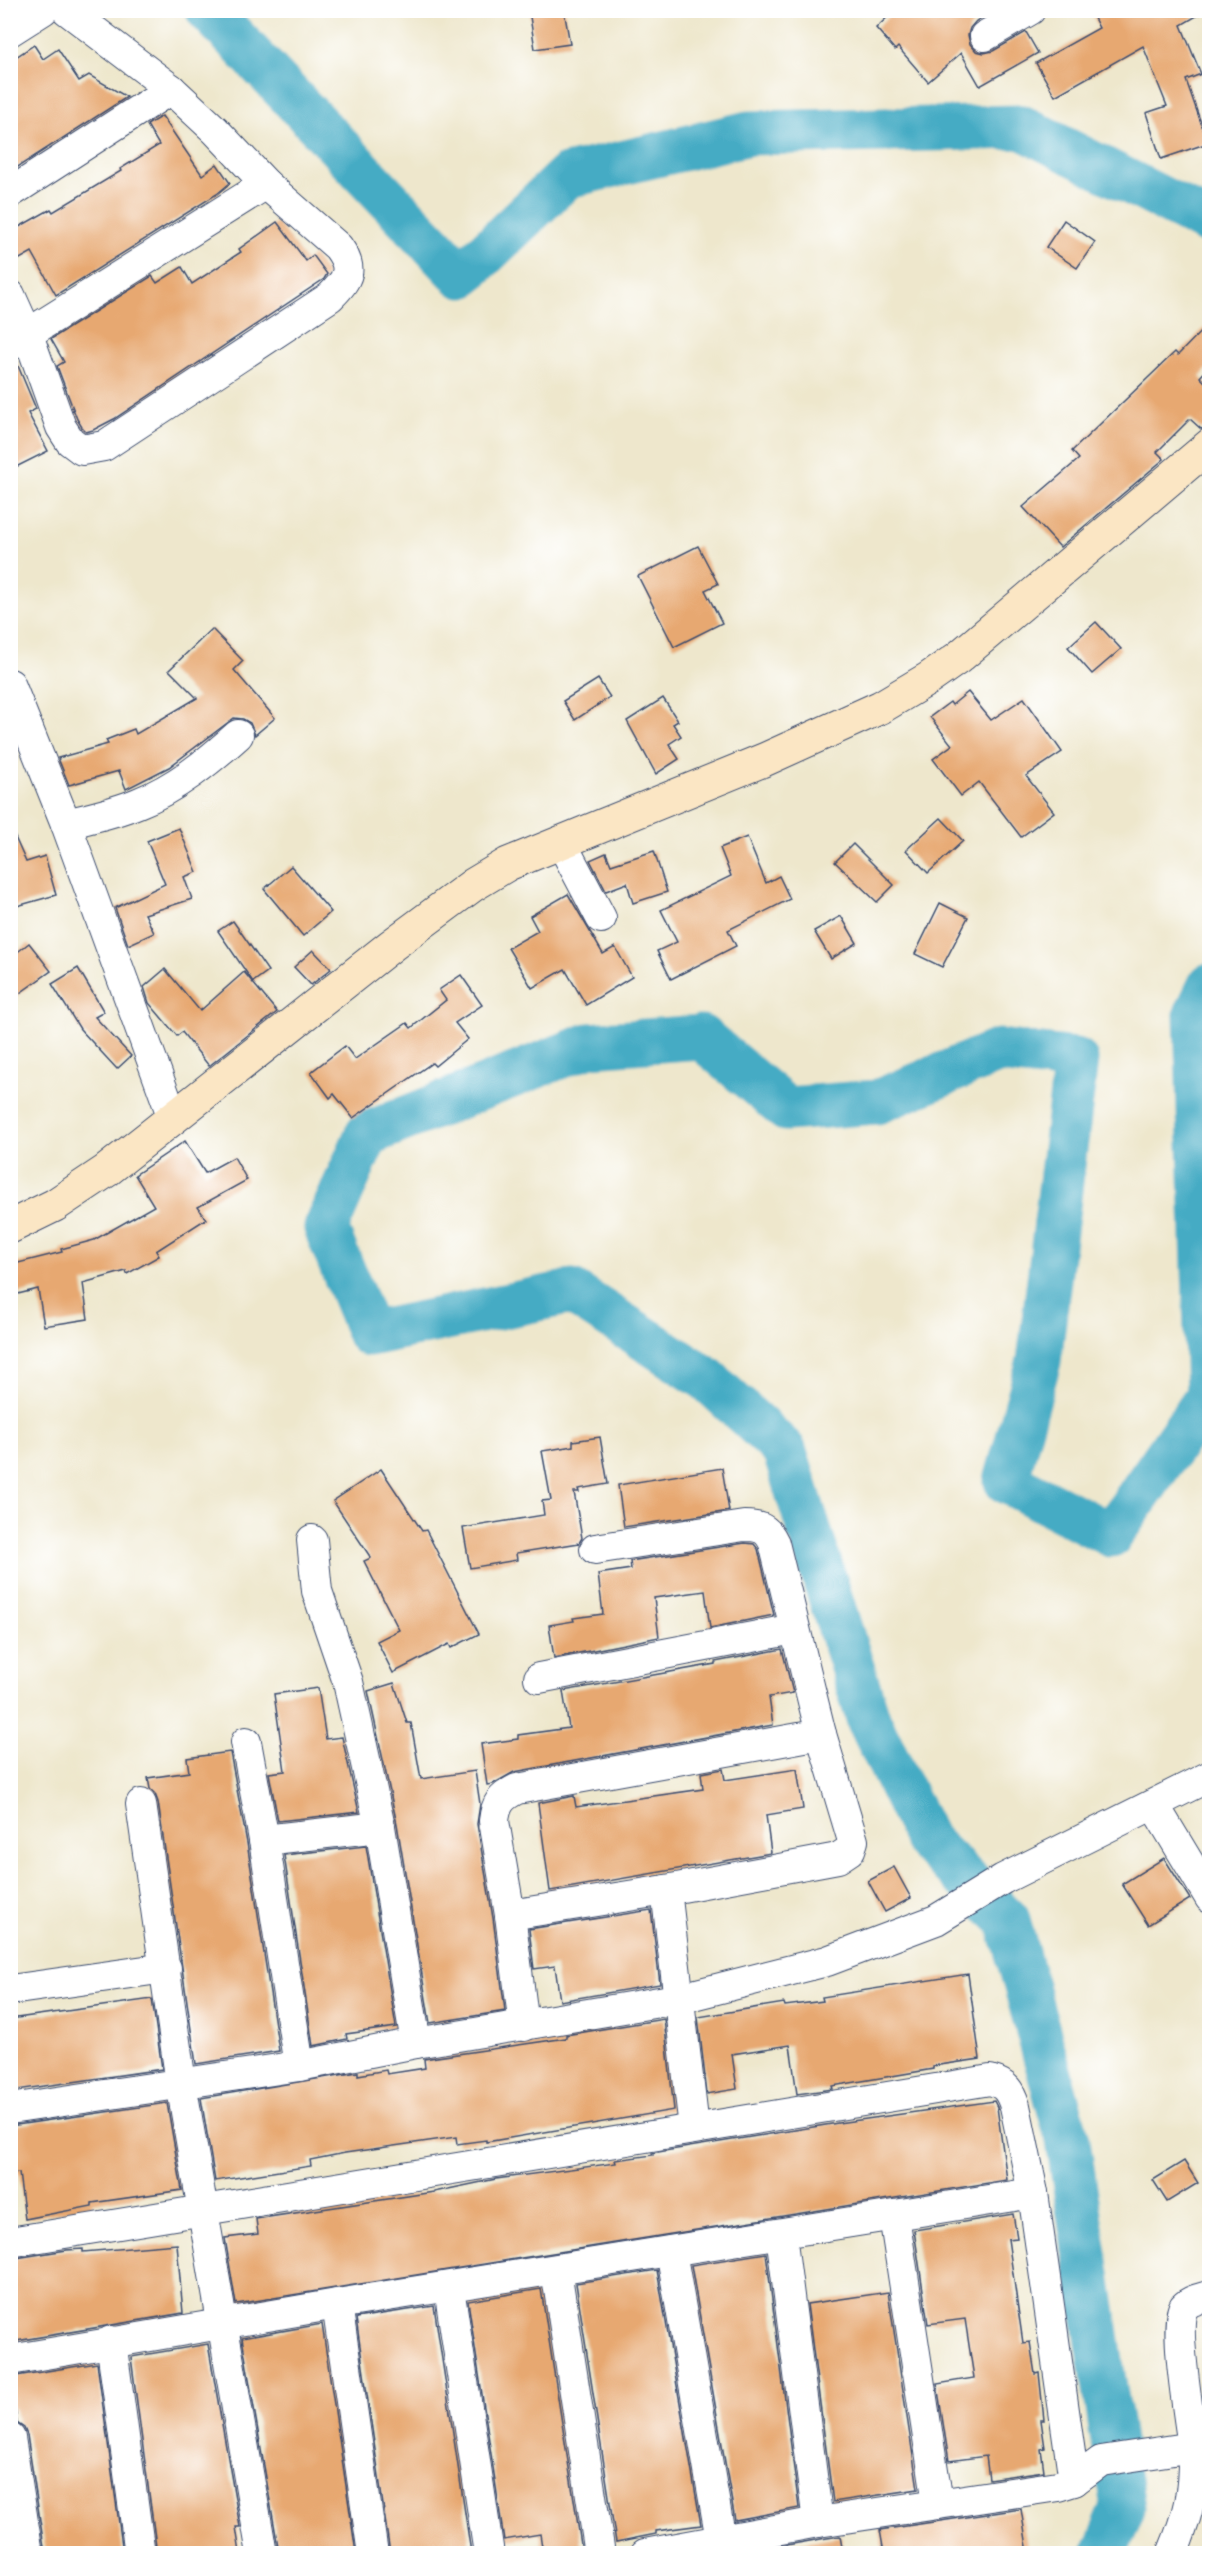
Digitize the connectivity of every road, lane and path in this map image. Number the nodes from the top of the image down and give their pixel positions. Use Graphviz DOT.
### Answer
graph roads {
  1 [pos="43,10"];
  2 [pos="68,10"];
  3 [pos="1029,10"];
  4 [pos="10,31"];
  5 [pos="985,36"];
  6 [pos="171,89"];
  7 [pos="266,184"];
  8 [pos="10,193"];
  9 [pos="10,295"];
  10 [pos="19,340"];
  11 [pos="1209,445"];
  12 [pos="10,684"];
  13 [pos="238,735"];
  14 [pos="66,824"];
  15 [pos="561,842"];
  16 [pos="601,918"];
  17 [pos="173,1118"];
  18 [pos="10,1227"];
  19 [pos="312,1540"];
  20 [pos="595,1549"];
  21 [pos="794,1629"];
  22 [pos="539,1678"];
  23 [pos="821,1734"];
  24 [pos="246,1742"];
  25 [pos="1209,1776"];
  26 [pos="141,1804"];
  27 [pos="1154,1806"];
  28 [pos="380,1827"];
  29 [pos="264,1840"];
  30 [pos="666,1890"];
  31 [pos="1209,1898"];
  32 [pos="510,1915"];
  33 [pos="166,1968"];
  34 [pos="10,1990"];
  35 [pos="677,1999"];
  36 [pos="525,2026"];
  37 [pos="416,2043"];
  38 [pos="299,2066"];
  39 [pos="181,2083"];
  40 [pos="10,2109"];
  41 [pos="694,2128"];
  42 [pos="1033,2193"];
  43 [pos="203,2209"];
  44 [pos="894,2216"];
  45 [pos="781,2234"];
  46 [pos="10,2242"];
  47 [pos="671,2252"];
  48 [pos="556,2270"];
  49 [pos="450,2288"];
  50 [pos="1209,2296"];
  51 [pos="337,2304"];
  52 [pos="223,2323"];
  53 [pos="111,2341"];
  54 [pos="10,2360"];
  55 [pos="10,2438"];
  56 [pos="1193,2447"];
  57 [pos="1074,2481"];
  58 [pos="938,2503"];
  59 [pos="818,2522"];
  60 [pos="721,2540"];
  61 [pos="28,2553"];
  62 [pos="140,2553"];
  63 [pos="262,2553"];
  64 [pos="374,2553"];
  65 [pos="489,2553"];
  66 [pos="600,2553"];
  67 [pos="645,2553"];
  68 [pos="1172,2553"];
  1 -- 4 [label="street"];
  2 -- 6 [label="street"];
  3 -- 5 [label="street"];
  6 -- 7 [label="street"];
  6 -- 8 [label="street"];
  7 -- 10 [label="street"];
  7 -- 10 [label="street"];
  9 -- 10 [label="street"];
  11 -- 15 [label="street"];
  12 -- 14 [label="street"];
  13 -- 14 [label="street"];
  14 -- 17 [label="street"];
  15 -- 16 [label="street"];
  15 -- 17 [label="street"];
  17 -- 18 [label="street"];
  19 -- 28 [label="street"];
  20 -- 21 [label="street"];
  21 -- 22 [label="street"];
  21 -- 23 [label="street"];
  23 -- 30 [label="street"];
  23 -- 32 [label="street"];
  24 -- 29 [label="street"];
  25 -- 27 [label="street"];
  26 -- 33 [label="street"];
  27 -- 31 [label="street"];
  27 -- 35 [label="street"];
  28 -- 29 [label="street"];
  28 -- 37 [label="street"];
  29 -- 38 [label="street"];
  30 -- 32 [label="street"];
  30 -- 35 [label="street"];
  32 -- 36 [label="street"];
  33 -- 34 [label="street"];
  33 -- 39 [label="street"];
  35 -- 36 [label="street"];
  35 -- 41 [label="street"];
  36 -- 37 [label="street"];
  37 -- 38 [label="street"];
  38 -- 39 [label="street"];
  39 -- 40 [label="street"];
  39 -- 43 [label="street"];
  41 -- 42 [label="street"];
  41 -- 43 [label="street"];
  42 -- 44 [label="street"];
  42 -- 57 [label="street"];
  43 -- 46 [label="street"];
  43 -- 52 [label="street"];
  44 -- 45 [label="street"];
  44 -- 58 [label="street"];
  45 -- 47 [label="street"];
  45 -- 59 [label="street"];
  47 -- 48 [label="street"];
  47 -- 60 [label="street"];
  48 -- 49 [label="street"];
  48 -- 66 [label="street"];
  49 -- 51 [label="street"];
  49 -- 65 [label="street"];
  50 -- 56 [label="street"];
  51 -- 52 [label="street"];
  51 -- 64 [label="street"];
  52 -- 53 [label="street"];
  52 -- 63 [label="street"];
  53 -- 54 [label="street"];
  53 -- 62 [label="street"];
  55 -- 61 [label="street"];
  56 -- 57 [label="street"];
  56 -- 68 [label="street"];
  57 -- 58 [label="street"];
  58 -- 59 [label="street"];
  59 -- 60 [label="street"];
  60 -- 67 [label="street"];
}
